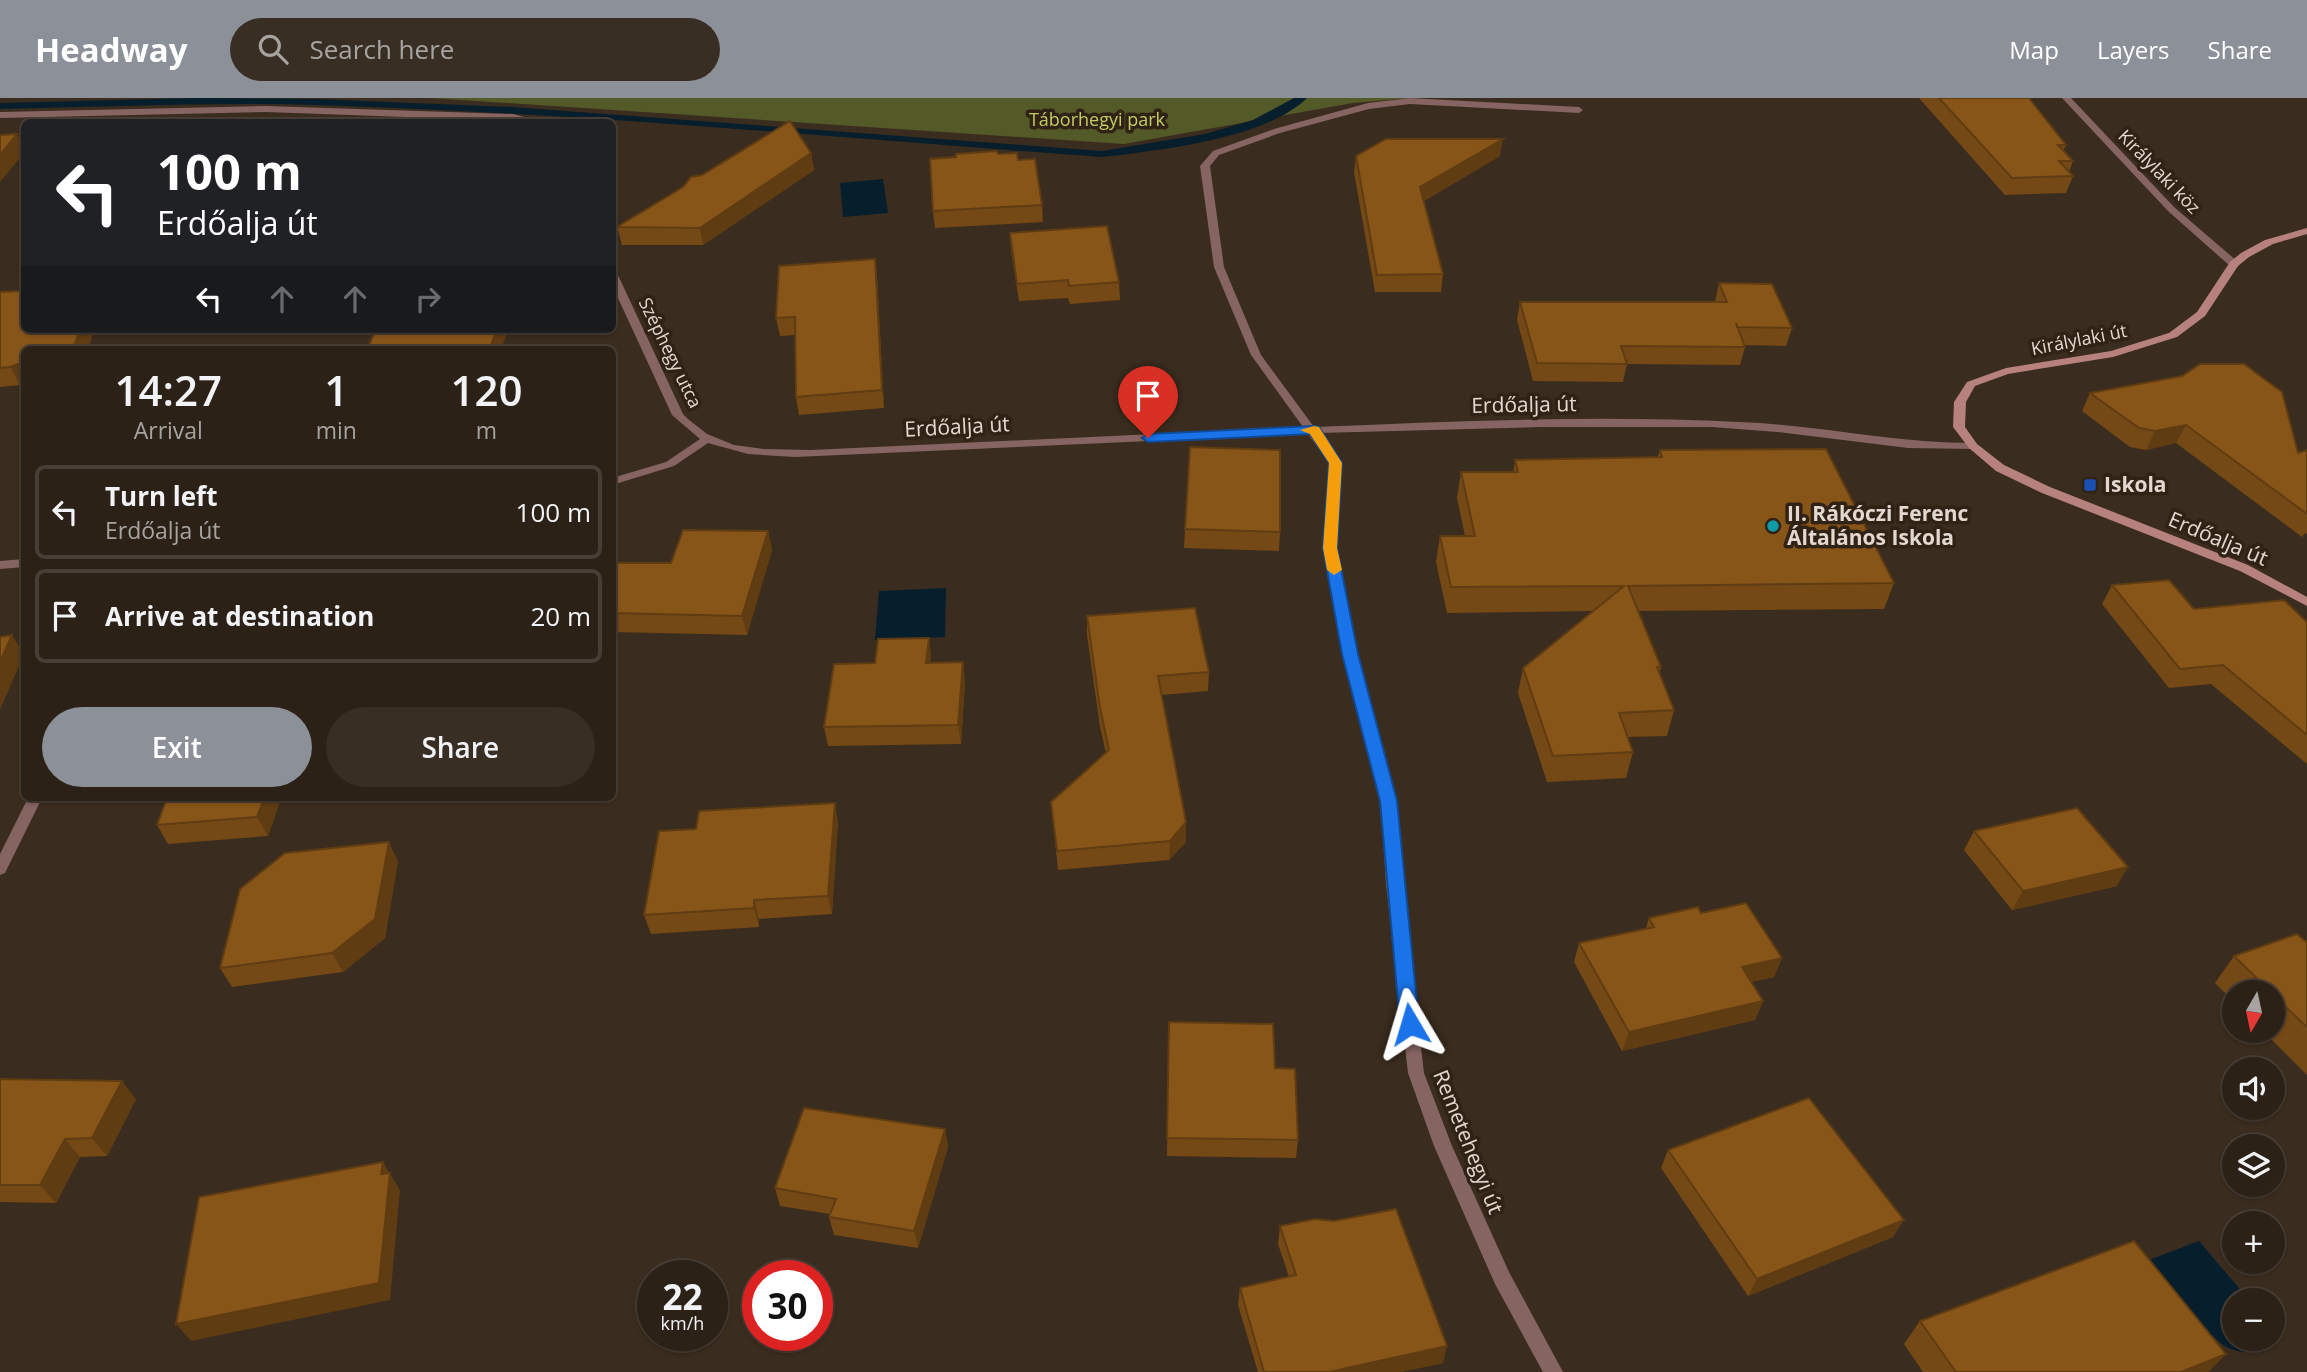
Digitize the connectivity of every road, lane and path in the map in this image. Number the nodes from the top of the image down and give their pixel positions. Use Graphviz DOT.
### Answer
graph roads {
  1 [pos="2066,98"];
  2 [pos="1579,110"];
  3 [pos="0,115"];
  4 [pos="523,119"];
  5 [pos="2307,231"];
  6 [pos="2234,264"];
  7 [pos="616,282"];
  8 [pos="1314,430"];
  9 [pos="707,439"];
  10 [pos="1973,446"];
  11 [pos="616,481"];
  12 [pos="21,563"];
  13 [pos="0,565"];
  14 [pos="2307,602"];
  15 [pos="34,801"];
  16 [pos="0,869"];
  17 [pos="1553,1372"];
  1 -- 6 [label="street, Királylaki köz"];
  2 -- 8 [label="street, Remetehegyi út"];
  3 -- 4 [label="street"];
  5 -- 6 [label="street, Királylaki út"];
  6 -- 10 [label="street, Királylaki út"];
  7 -- 9 [label="street, Széphegy utca"];
  8 -- 9 [label="street, Erdőalja út"];
  8 -- 10 [label="street, Erdőalja út"];
  8 -- 17 [label="street, Remetehegyi út"];
  9 -- 11 [label="street"];
  10 -- 14 [label="street, Erdőalja út"];
  12 -- 13 [label="street"];
  15 -- 16 [label="street"];
}
